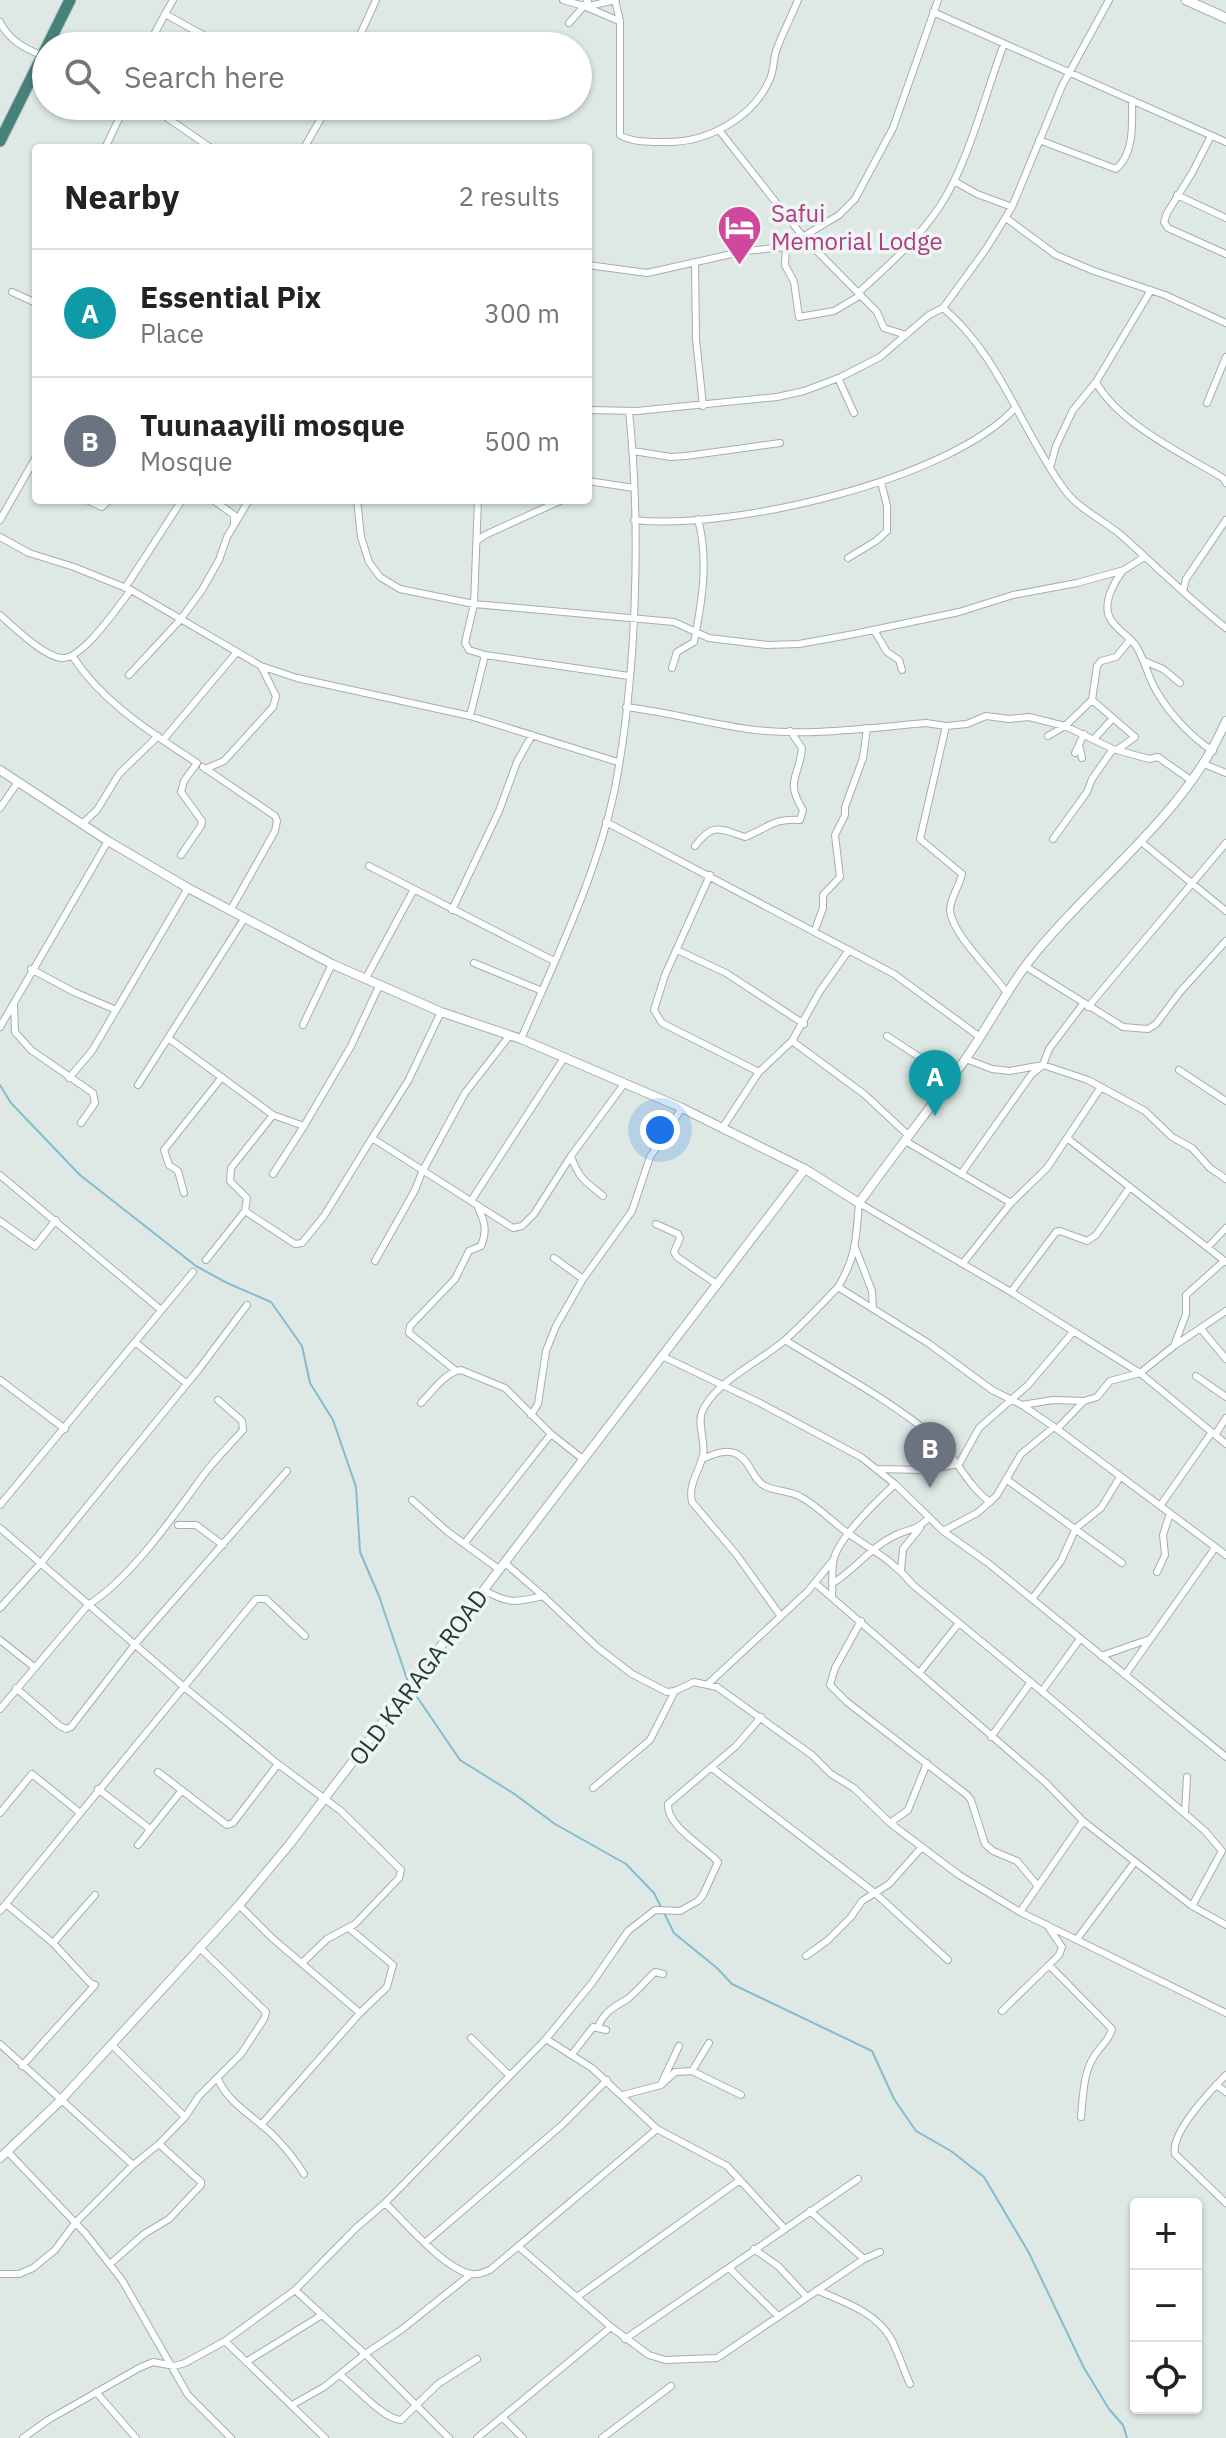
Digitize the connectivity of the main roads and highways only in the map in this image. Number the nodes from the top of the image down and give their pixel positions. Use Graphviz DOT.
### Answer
graph roads {
  1 [pos="70,0"];
  2 [pos="1186,0"];
  3 [pos="1226,18"];
  4 [pos="56,32"];
  5 [pos="32,74"];
  6 [pos="0,141"];
  1 -- 4 [label="highway"];
  2 -- 3 [label="main road"];
  5 -- 6 [label="highway"];
}
